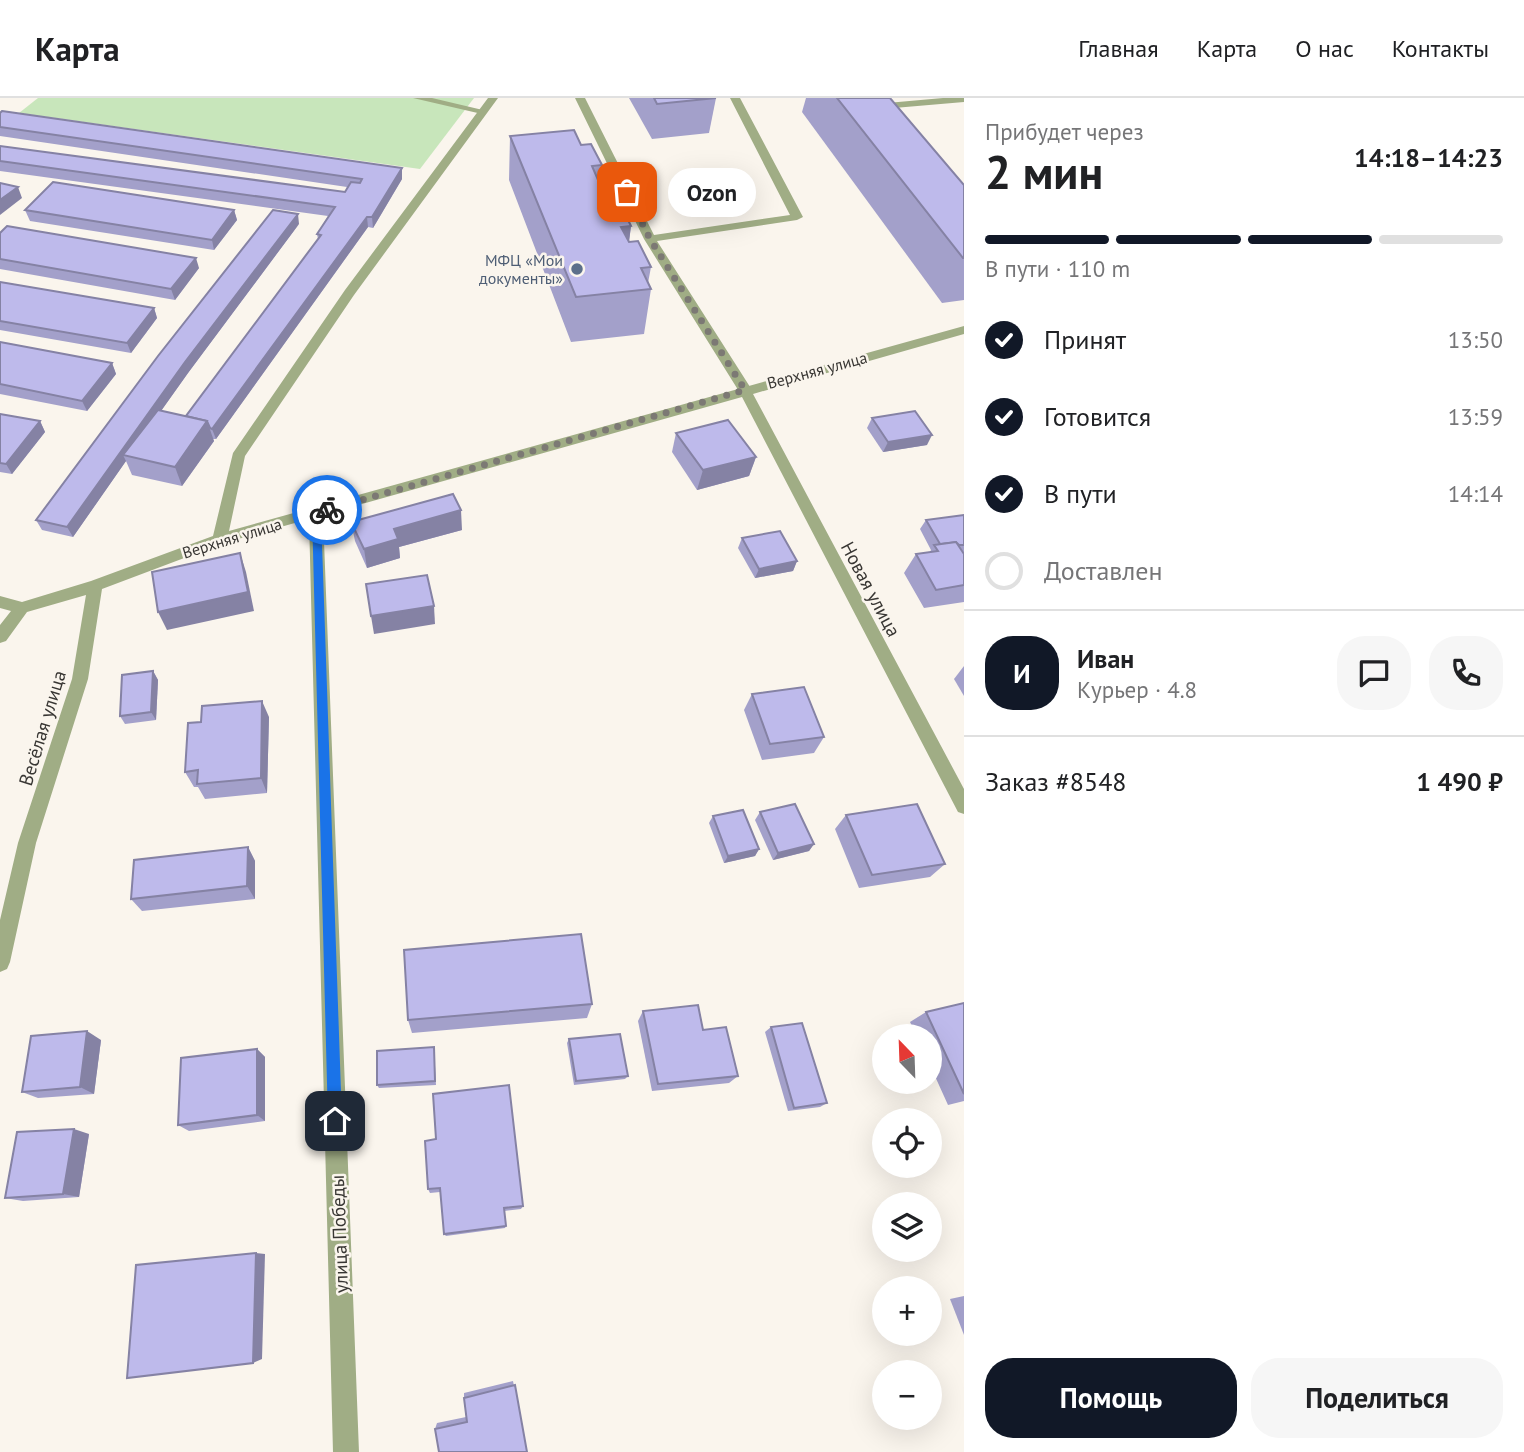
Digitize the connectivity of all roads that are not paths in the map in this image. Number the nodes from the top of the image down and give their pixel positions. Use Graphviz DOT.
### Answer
graph roads {
  1 [pos="418,98"];
  2 [pos="493,98"];
  3 [pos="580,98"];
  4 [pos="735,98"];
  5 [pos="964,99"];
  6 [pos="482,111"];
  7 [pos="904,127"];
  8 [pos="650,239"];
  9 [pos="964,330"];
  10 [pos="745,390"];
  11 [pos="316,513"];
  12 [pos="220,539"];
  13 [pos="95,586"];
  14 [pos="0,602"];
  15 [pos="22,608"];
  16 [pos="0,637"];
  17 [pos="964,806"];
  18 [pos="0,962"];
  19 [pos="346,1452"];
  1 -- 6 [label="street"];
  2 -- 6 [label="street"];
  3 -- 8 [label="street, Новая улица"];
  4 -- 8 [label="street"];
  5 -- 7 [label="street"];
  6 -- 12 [label="street"];
  8 -- 10 [label="street, Новая улица"];
  9 -- 10 [label="street, Верхняя улица"];
  10 -- 11 [label="street, Верхняя улица"];
  10 -- 17 [label="street, Новая улица"];
  11 -- 12 [label="street, Верхняя улица"];
  11 -- 19 [label="street, улица Победы"];
  12 -- 13 [label="street, Верхняя улица"];
  13 -- 15 [label="street, Верхняя улица"];
  13 -- 18 [label="street, Весёлая улица"];
  14 -- 15 [label="street"];
  15 -- 16 [label="street"];
}
